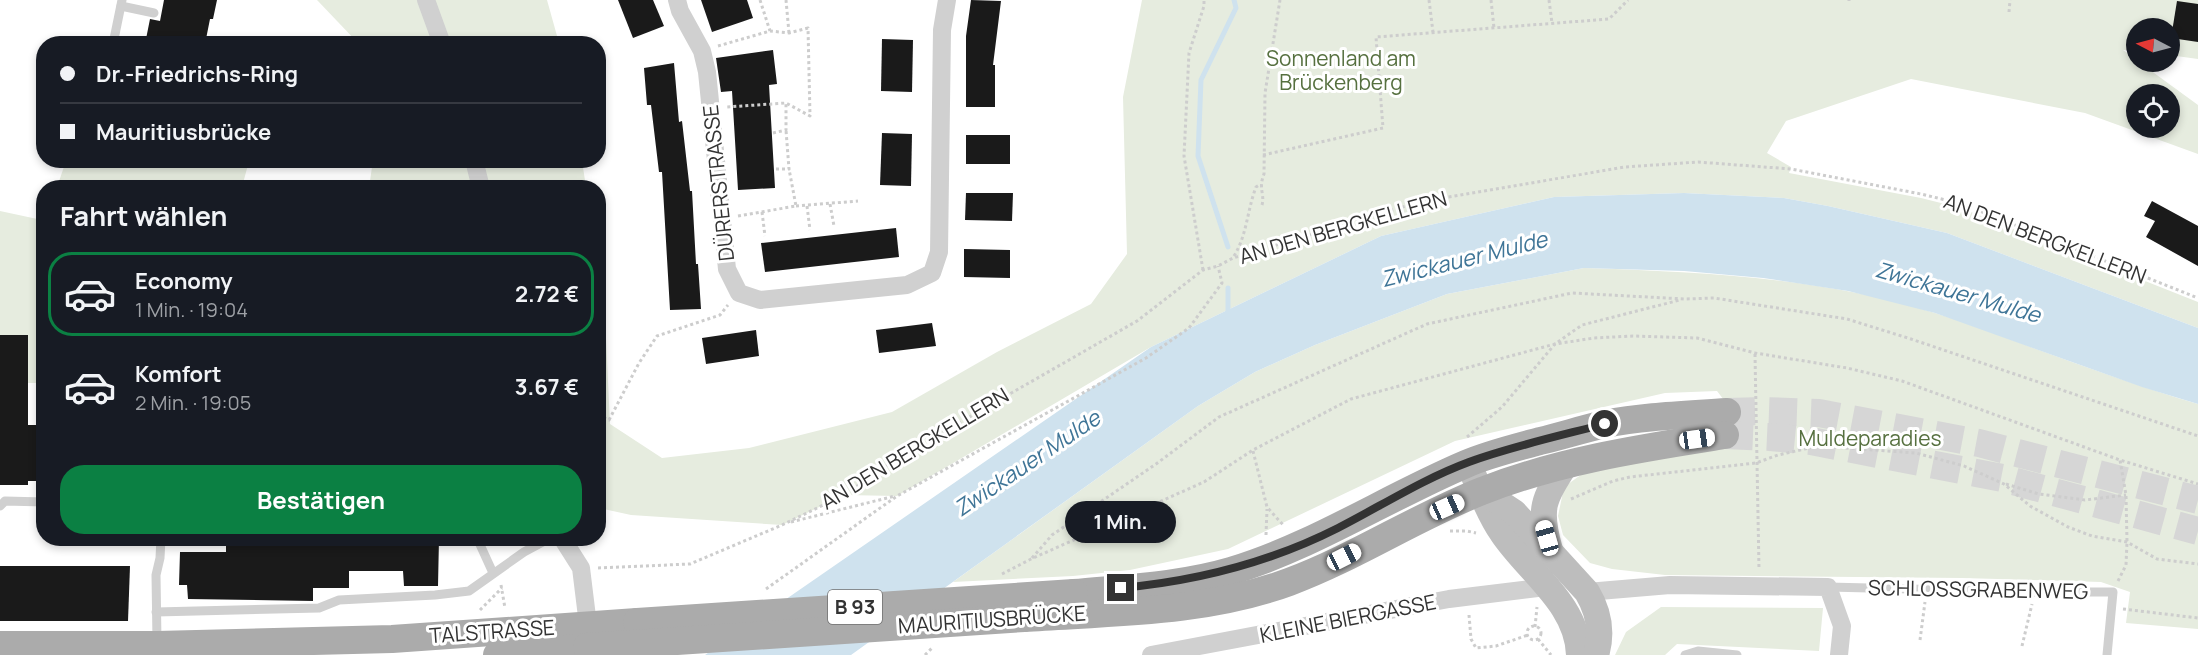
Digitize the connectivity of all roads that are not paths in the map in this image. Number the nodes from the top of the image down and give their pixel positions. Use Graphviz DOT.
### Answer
graph roads {
  1 [pos="426,0"];
  2 [pos="677,0"];
  3 [pos="947,0"];
  4 [pos="122,3"];
  5 [pos="154,13"];
  6 [pos="115,36"];
  7 [pos="439,36"];
  8 [pos="1467,450"];
  9 [pos="1566,464"];
  10 [pos="1482,491"];
  11 [pos="36,502"];
  12 [pos="0,506"];
  13 [pos="161,546"];
  14 [pos="481,546"];
  15 [pos="537,546"];
  16 [pos="567,546"];
  17 [pos="1551,551"];
  18 [pos="493,573"];
  19 [pos="1546,587"];
  20 [pos="1828,587"];
  21 [pos="1587,592"];
  22 [pos="156,612"];
  23 [pos="588,636"];
  24 [pos="0,645"];
  25 [pos="157,650"];
  26 [pos="1207,650"];
  27 [pos="497,655"];
  28 [pos="1151,655"];
  29 [pos="1579,655"];
  30 [pos="1596,655"];
  31 [pos="1685,655"];
  32 [pos="1737,655"];
  33 [pos="1839,655"];
  34 [pos="2107,655"];
  1 -- 7 [label="street"];
  2 -- 3 [label="street, DÜRERSTRASSE"];
  4 -- 5 [label="lane"];
  4 -- 6 [label="lane"];
  8 -- 9 [label="main road, B 93"];
  8 -- 10 [label="main road"];
  8 -- 23 [label="main road, MAURITIUSBRÜCKE / B 93, bridge"];
  9 -- 10 [label="main road, B 93"];
  9 -- 17 [label="main road"];
  10 -- 17 [label="main road"];
  10 -- 19 [label="main road"];
  10 -- 23 [label="main road, MAURITIUSBRÜCKE / B 93, bridge"];
  11 -- 12 [label="lane"];
  13 -- 22 [label="lane"];
  14 -- 18 [label="lane"];
  15 -- 18 [label="lane"];
  16 -- 23 [label="street"];
  17 -- 21 [label="main road"];
  18 -- 22 [label="lane"];
  19 -- 26 [label="street, KLEINE BIERGASSE"];
  19 -- 29 [label="main road"];
  20 -- 21 [label="street, SCHLOSSGRABENWEG"];
  20 -- 33 [label="street"];
  20 -- 34 [label="lane, SCHLOSSGRABENWEG"];
  21 -- 30 [label="main road"];
  22 -- 25 [label="lane"];
  23 -- 25 [label="main road, TALSTRASSE / B 93"];
  23 -- 27 [label="main road, TALSTRASSE / B 93"];
  24 -- 25 [label="main road, TALSTRASSE / B 93"];
  26 -- 28 [label="street, KLEINE BIERGASSE"];
  31 -- 32 [label="lane"];
}
